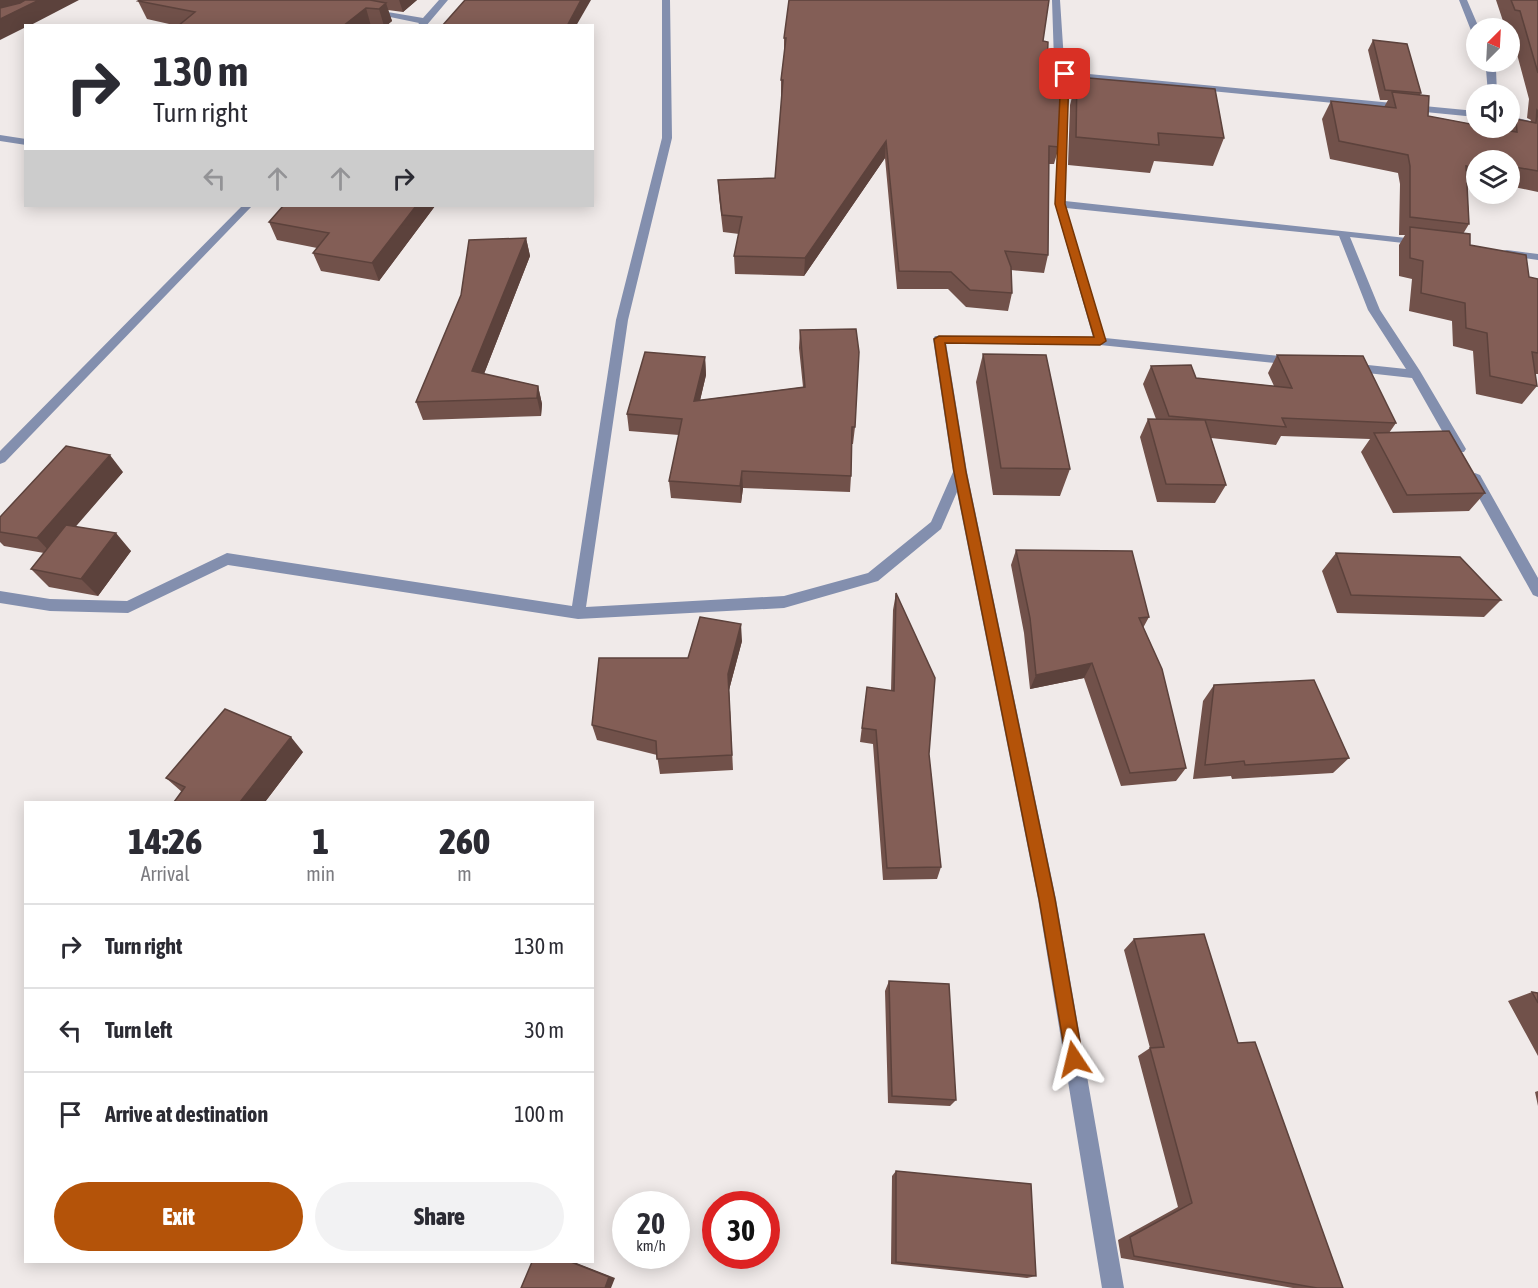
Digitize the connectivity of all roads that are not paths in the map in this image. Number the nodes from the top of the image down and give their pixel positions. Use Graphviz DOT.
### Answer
graph roads {
  1 [pos="444,0"];
  2 [pos="666,0"];
  3 [pos="1056,0"];
  4 [pos="1463,0"];
  5 [pos="358,10"];
  6 [pos="1470,18"];
  7 [pos="423,23"];
  8 [pos="1065,74"];
  9 [pos="1466,113"];
  10 [pos="1520,122"];
  11 [pos="1538,126"];
  12 [pos="0,138"];
  13 [pos="24,142"];
  14 [pos="1060,204"];
  15 [pos="246,207"];
  16 [pos="1343,233"];
  17 [pos="1435,244"];
  18 [pos="1492,251"];
  19 [pos="1538,257"];
  20 [pos="1100,341"];
  21 [pos="1311,363"];
  22 [pos="1334,365"];
  23 [pos="1416,374"];
  24 [pos="0,459"];
  25 [pos="960,472"];
  26 [pos="1538,591"];
  27 [pos="0,597"];
  28 [pos="578,613"];
  29 [pos="1113,1288"];
  1 -- 7 [label="street"];
  2 -- 28 [label="street"];
  3 -- 8 [label="street"];
  4 -- 6 [label="street"];
  5 -- 7 [label="street"];
  8 -- 9 [label="street"];
  8 -- 14 [label="street"];
  10 -- 11 [label="street"];
  12 -- 13 [label="street"];
  14 -- 16 [label="street"];
  14 -- 20 [label="street"];
  15 -- 24 [label="street"];
  16 -- 17 [label="street"];
  16 -- 23 [label="street"];
  18 -- 19 [label="street"];
  20 -- 21 [label="street"];
  20 -- 25 [label="street"];
  22 -- 23 [label="street"];
  23 -- 26 [label="street"];
  25 -- 28 [label="street"];
  25 -- 29 [label="street"];
  27 -- 28 [label="street"];
}
